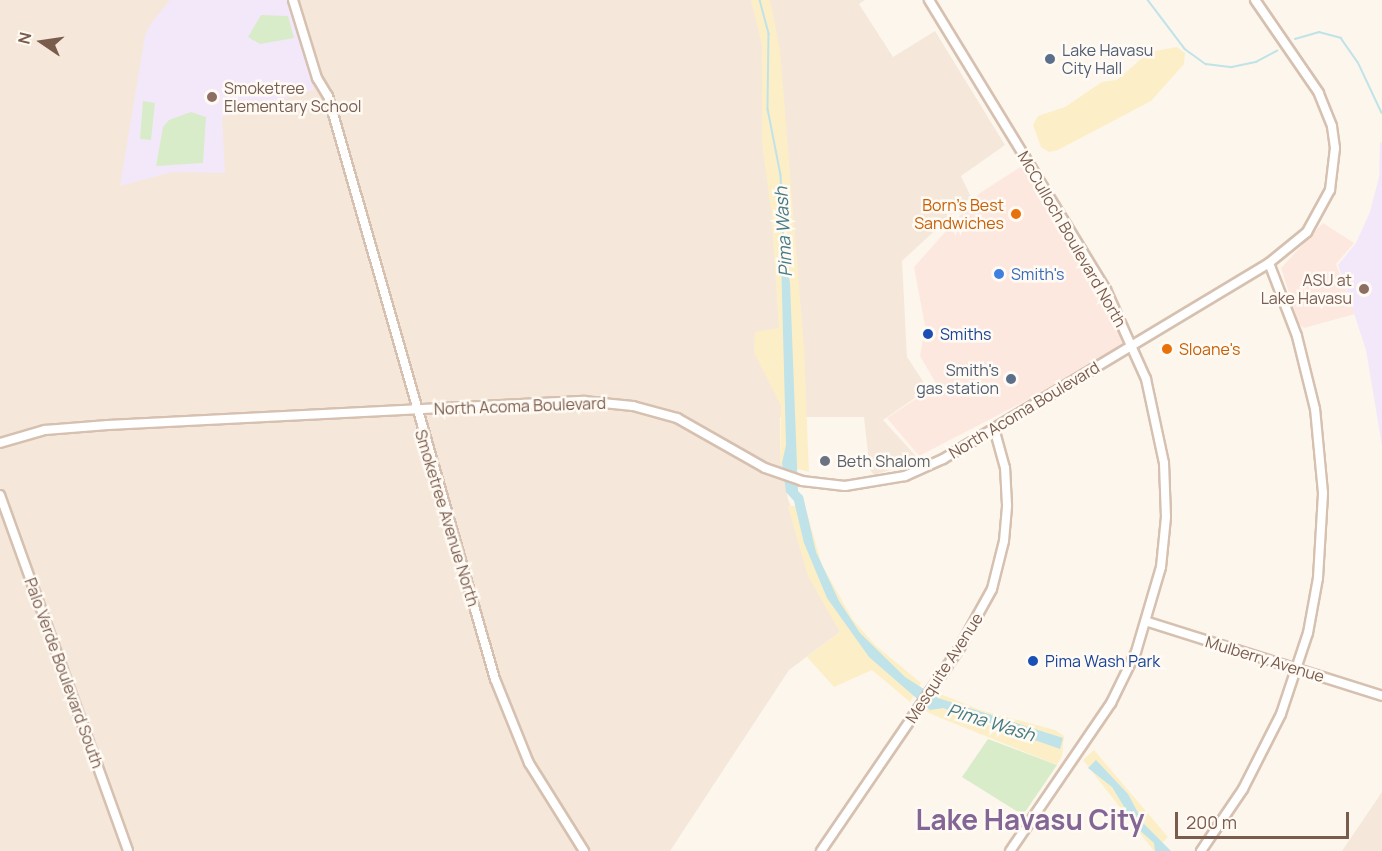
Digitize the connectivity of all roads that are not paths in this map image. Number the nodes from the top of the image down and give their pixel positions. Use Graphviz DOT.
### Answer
graph roads {
  1 [pos="293,0"];
  2 [pos="929,0"];
  3 [pos="1256,0"];
  4 [pos="1269,263"];
  5 [pos="1133,344"];
  6 [pos="415,410"];
  7 [pos="994,428"];
  8 [pos="0,443"];
  9 [pos="0,495"];
  10 [pos="1148,622"];
  11 [pos="1298,669"];
  12 [pos="1382,696"];
  13 [pos="128,851"];
  14 [pos="584,851"];
  15 [pos="821,851"];
  16 [pos="1010,851"];
  17 [pos="1201,851"];
  1 -- 6 [label="main road, Smoketree Avenue North"];
  2 -- 5 [label="main road, McCulloch Boulevard North"];
  3 -- 4 [label="main road, North Acoma Boulevard"];
  4 -- 5 [label="main road, North Acoma Boulevard"];
  4 -- 11 [label="main road"];
  5 -- 7 [label="main road, North Acoma Boulevard"];
  5 -- 10 [label="main road, McCulloch Boulevard North"];
  6 -- 7 [label="main road, North Acoma Boulevard"];
  6 -- 8 [label="main road, North Acoma Boulevard"];
  6 -- 14 [label="main road, Smoketree Avenue North"];
  7 -- 15 [label="main road, Mesquite Avenue"];
  9 -- 13 [label="main road, Palo Verde Boulevard South"];
  10 -- 11 [label="main road, Mulberry Avenue"];
  10 -- 16 [label="main road, McCulloch Boulevard North"];
  11 -- 12 [label="main road, Mulberry Avenue"];
  11 -- 17 [label="main road"];
}
